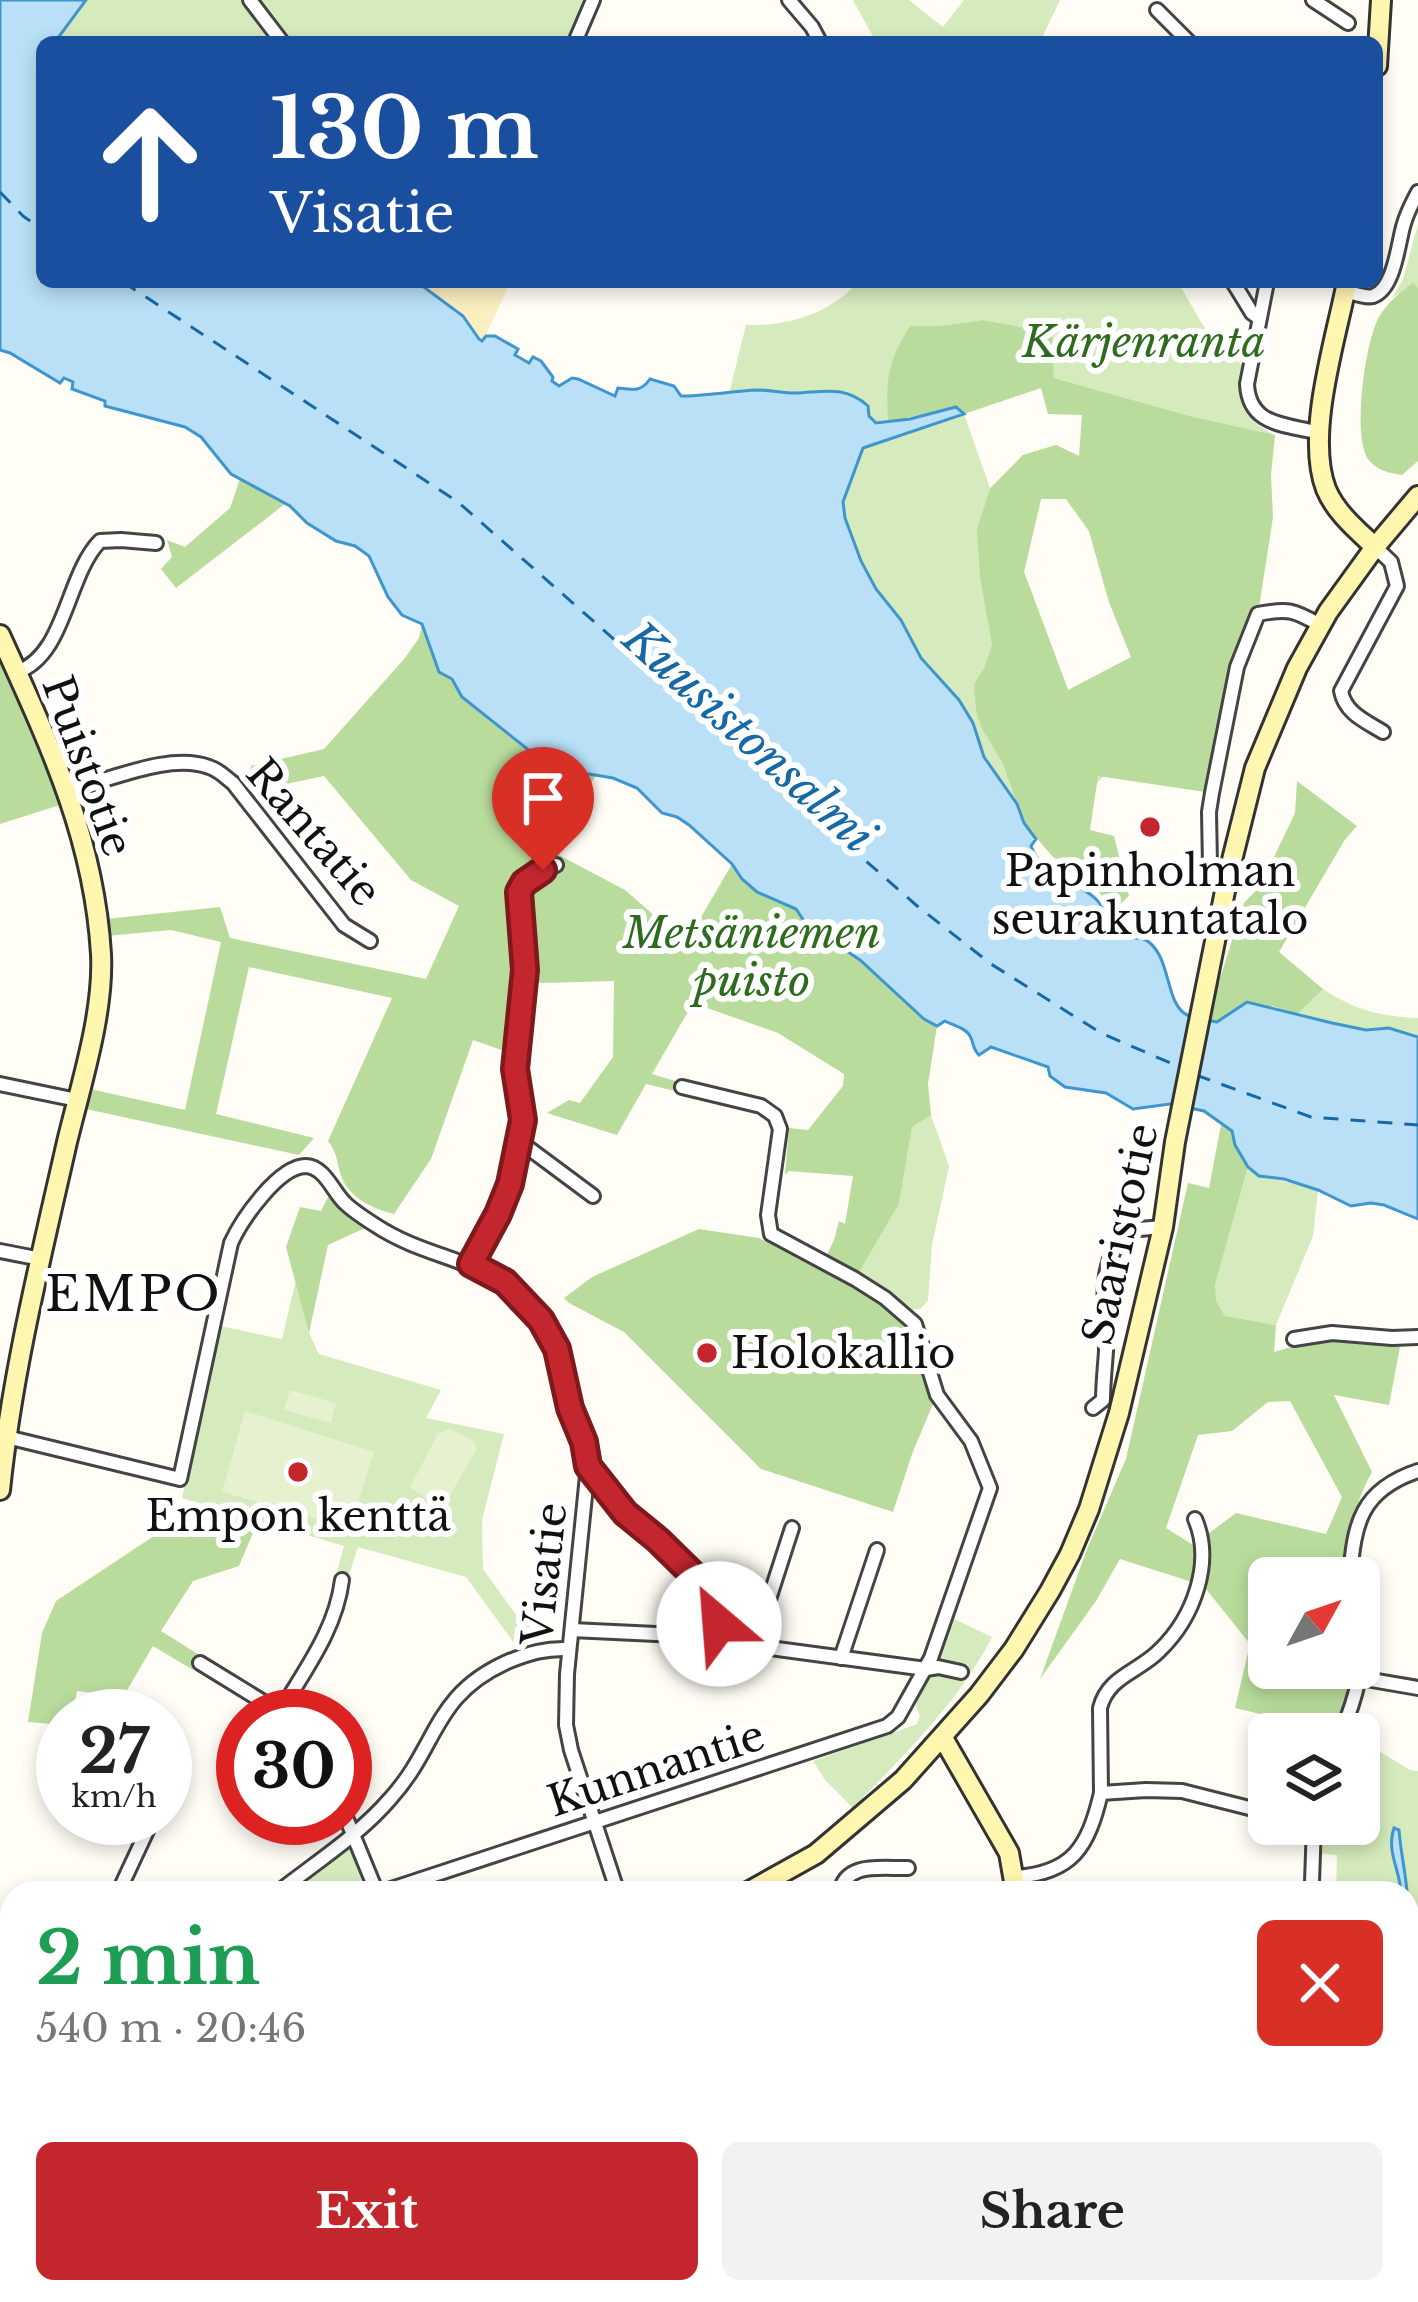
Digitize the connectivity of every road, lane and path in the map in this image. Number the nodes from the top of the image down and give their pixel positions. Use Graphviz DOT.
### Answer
graph roads {
  1 [pos="250,0"];
  2 [pos="592,0"];
  3 [pos="789,0"];
  4 [pos="1313,0"];
  5 [pos="1381,0"];
  6 [pos="1157,10"];
  7 [pos="1348,23"];
  8 [pos="277,36"];
  9 [pos="577,36"];
  10 [pos="817,36"];
  11 [pos="1183,36"];
  12 [pos="1379,36"];
  13 [pos="1418,191"];
  14 [pos="1236,288"];
  15 [pos="1266,288"];
  16 [pos="1346,288"];
  17 [pos="1348,288"];
  18 [pos="1383,288"];
  19 [pos="1383,288"];
  20 [pos="1259,318"];
  21 [pos="1319,433"];
  22 [pos="1418,496"];
  23 [pos="156,543"];
  24 [pos="1375,547"];
  25 [pos="1320,625"];
  26 [pos="0,635"];
  27 [pos="16,672"];
  28 [pos="1383,732"];
  29 [pos="68,790"];
  30 [pos="556,866"];
  31 [pos="1228,876"];
  32 [pos="370,941"];
  33 [pos="0,1084"];
  34 [pos="682,1087"];
  35 [pos="77,1100"];
  36 [pos="519,1141"];
  37 [pos="593,1196"];
  38 [pos="1163,1227"];
  39 [pos="0,1251"];
  40 [pos="41,1259"];
  41 [pos="471,1264"];
  42 [pos="1418,1337"];
  43 [pos="1294,1339"];
  44 [pos="1093,1408"];
  45 [pos="3,1434"];
  46 [pos="588,1466"];
  47 [pos="1418,1471"];
  48 [pos="0,1490"];
  49 [pos="1196,1519"];
  50 [pos="792,1528"];
  51 [pos="877,1550"];
  52 [pos="1352,1557"];
  53 [pos="342,1580"];
  54 [pos="572,1630"];
  55 [pos="569,1649"];
  56 [pos="841,1658"];
  57 [pos="200,1664"];
  58 [pos="926,1669"];
  59 [pos="961,1672"];
  60 [pos="1380,1681"];
  61 [pos="1418,1688"];
  62 [pos="242,1689"];
  63 [pos="298,1689"];
  64 [pos="943,1738"];
  65 [pos="1101,1793"];
  66 [pos="1248,1808"];
  67 [pos="372,1817"];
  68 [pos="594,1823"];
  69 [pos="140,1845"];
  70 [pos="340,1845"];
  71 [pos="359,1845"];
  72 [pos="1313,1845"];
  73 [pos="908,1868"];
  74 [pos="124,1881"];
  75 [pos="293,1881"];
  76 [pos="373,1881"];
  77 [pos="415,1881"];
  78 [pos="614,1881"];
  79 [pos="770,1881"];
  80 [pos="843,1881"];
  81 [pos="1015,1881"];
  82 [pos="1027,1881"];
  83 [pos="1312,1881"];
  1 -- 8 [label="street"];
  2 -- 9 [label="street"];
  3 -- 10 [label="street"];
  4 -- 7 [label="street"];
  5 -- 12 [label="main road"];
  6 -- 11 [label="street"];
  13 -- 19 [label="street"];
  14 -- 20 [label="street"];
  15 -- 20 [label="street"];
  16 -- 21 [label="main road"];
  17 -- 18 [label="street"];
  20 -- 21 [label="street"];
  21 -- 24 [label="main road"];
  22 -- 24 [label="main road, Saaristotie"];
  23 -- 27 [label="street"];
  24 -- 25 [label="main road, Saaristotie"];
  24 -- 28 [label="street"];
  25 -- 31 [label="main road, Saaristotie"];
  25 -- 31 [label="street"];
  26 -- 27 [label="main road, Puistotie"];
  27 -- 29 [label="main road, Puistotie"];
  29 -- 32 [label="street, Rantatie"];
  29 -- 35 [label="main road, Puistotie"];
  30 -- 36 [label="street"];
  31 -- 38 [label="main road, Saaristotie"];
  33 -- 35 [label="street"];
  34 -- 58 [label="street, Kunnantie"];
  35 -- 40 [label="main road, Puistotie"];
  36 -- 37 [label="street"];
  36 -- 41 [label="street"];
  38 -- 44 [label="street"];
  38 -- 64 [label="main road, Saaristotie"];
  39 -- 40 [label="street"];
  40 -- 45 [label="main road, Puistotie"];
  41 -- 45 [label="street, Visatie"];
  41 -- 46 [label="street, Visatie"];
  42 -- 43 [label="street"];
  45 -- 48 [label="main road, Puistotie"];
  46 -- 54 [label="street, Visatie"];
  46 -- 54 [label="street"];
  47 -- 52 [label="street"];
  49 -- 65 [label="street"];
  50 -- 56 [label="street"];
  51 -- 56 [label="street"];
  53 -- 63 [label="street"];
  54 -- 55 [label="street, Visatie"];
  55 -- 67 [label="street"];
  55 -- 68 [label="street, Visatie"];
  56 -- 58 [label="street"];
  57 -- 62 [label="street"];
  58 -- 59 [label="street"];
  58 -- 68 [label="street, Kunnantie"];
  60 -- 61 [label="street"];
  64 -- 79 [label="main road, Saaristotie"];
  64 -- 81 [label="main road"];
  65 -- 66 [label="street"];
  65 -- 82 [label="street"];
  68 -- 77 [label="street, Kunnantie"];
  68 -- 78 [label="street, Visatie"];
  69 -- 74 [label="street"];
  70 -- 75 [label="street"];
  71 -- 76 [label="street"];
  72 -- 83 [label="street"];
  73 -- 80 [label="street"];
}
